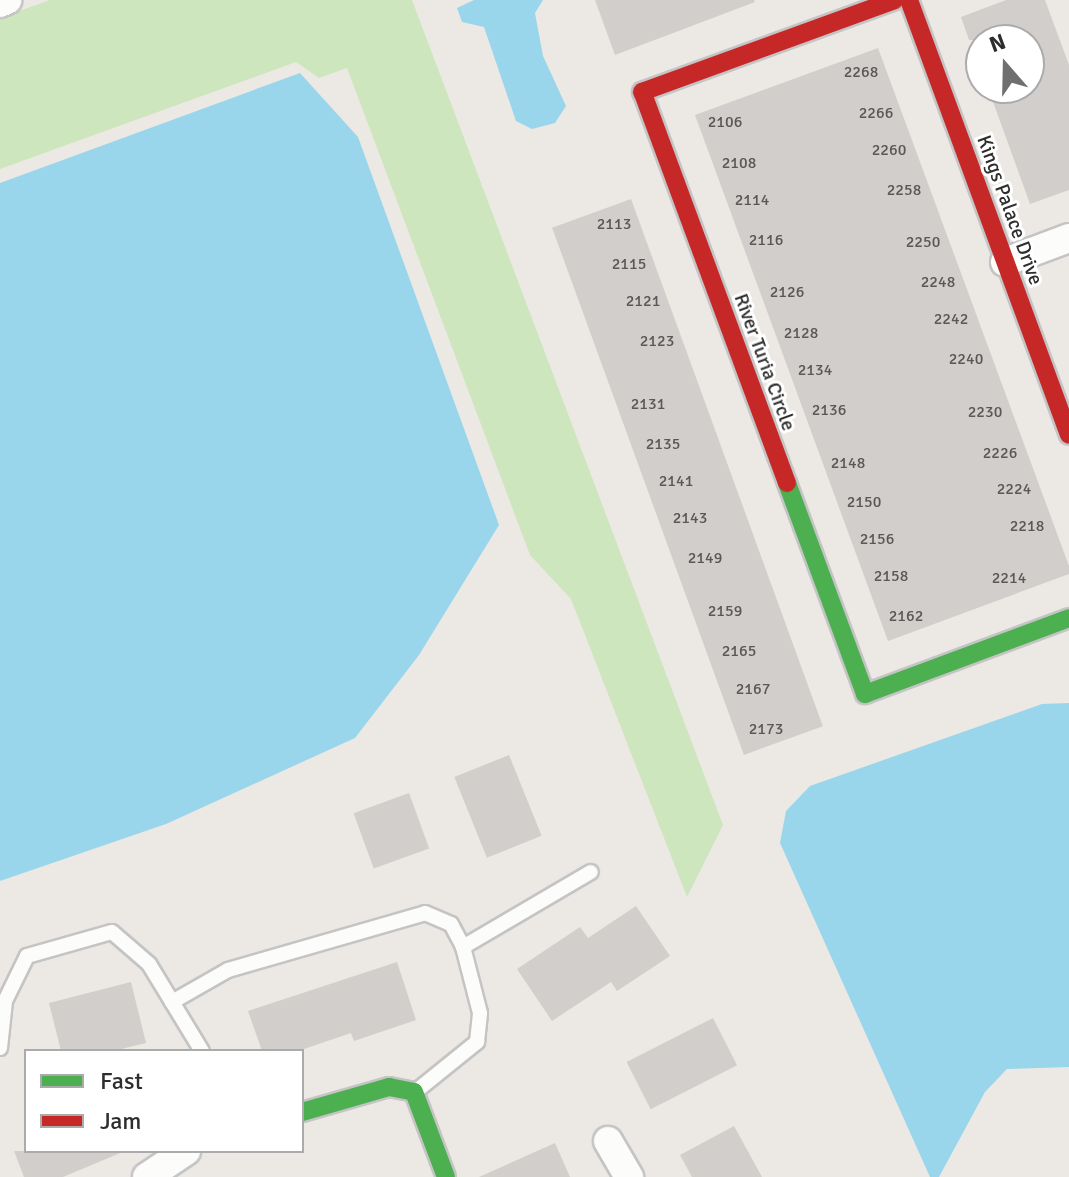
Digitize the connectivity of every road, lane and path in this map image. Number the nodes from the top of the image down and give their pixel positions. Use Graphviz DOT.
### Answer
graph roads {
  1 [pos="7,0"];
  2 [pos="895,0"];
  3 [pos="909,0"];
  4 [pos="0,3"];
  5 [pos="1069,238"];
  6 [pos="1005,262"];
  7 [pos="1069,432"];
  8 [pos="1069,618"];
  9 [pos="591,872"];
  10 [pos="463,947"];
  11 [pos="172,1002"];
  12 [pos="0,1048"];
  13 [pos="201,1049"];
  14 [pos="414,1092"];
  15 [pos="304,1111"];
  16 [pos="608,1141"];
  17 [pos="183,1153"];
  18 [pos="147,1177"];
  19 [pos="446,1177"];
  20 [pos="629,1177"];
  1 -- 4 [label="street"];
  2 -- 8 [label="street, River Turia Circle"];
  3 -- 6 [label="street, Kings Palace Drive"];
  5 -- 6 [label="street"];
  6 -- 7 [label="street, Kings Palace Drive"];
  9 -- 10 [label="lane"];
  10 -- 11 [label="lane"];
  10 -- 14 [label="lane"];
  11 -- 12 [label="lane"];
  11 -- 13 [label="lane"];
  14 -- 15 [label="street"];
  14 -- 19 [label="street"];
  16 -- 20 [label="street"];
  17 -- 18 [label="street"];
}
